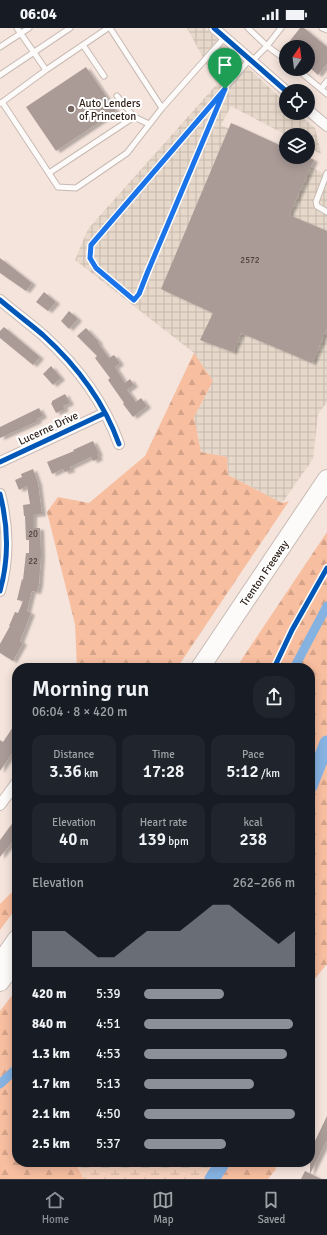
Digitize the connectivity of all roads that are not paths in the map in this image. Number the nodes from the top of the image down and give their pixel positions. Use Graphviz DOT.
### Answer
graph roads {
  1 [pos="17,28"];
  2 [pos="29,28"];
  3 [pos="70,28"];
  4 [pos="109,28"];
  5 [pos="214,28"];
  6 [pos="248,28"];
  7 [pos="281,28"];
  8 [pos="21,33"];
  9 [pos="225,37"];
  10 [pos="83,45"];
  11 [pos="267,46"];
  12 [pos="0,47"];
  13 [pos="34,52"];
  14 [pos="279,55"];
  15 [pos="251,60"];
  16 [pos="46,70"];
  17 [pos="0,75"];
  18 [pos="104,76"];
  19 [pos="305,76"];
  20 [pos="327,81"];
  21 [pos="279,85"];
  22 [pos="225,89"];
  23 [pos="321,89"];
  24 [pos="327,94"];
  25 [pos="117,96"];
  26 [pos="1,102"];
  27 [pos="162,108"];
  28 [pos="315,116"];
  29 [pos="134,117"];
  30 [pos="149,124"];
  31 [pos="327,126"];
  32 [pos="49,173"];
  33 [pos="327,174"];
  34 [pos="327,212"];
  35 [pos="0,300"];
  36 [pos="105,413"];
  37 [pos="119,444"];
  38 [pos="0,462"];
  39 [pos="327,479"];
  40 [pos="0,494"];
  41 [pos="327,499"];
  42 [pos="0,591"];
  43 [pos="203,663"];
  44 [pos="217,663"];
  45 [pos="12,789"];
  46 [pos="0,805"];
  47 [pos="12,946"];
  48 [pos="0,963"];
  49 [pos="12,965"];
  50 [pos="0,982"];
  1 -- 8 [label="lane"];
  2 -- 8 [label="lane"];
  3 -- 13 [label="lane"];
  4 -- 10 [label="lane"];
  4 -- 27 [label="lane"];
  5 -- 9 [label="street"];
  6 -- 11 [label="lane"];
  7 -- 11 [label="lane"];
  8 -- 12 [label="lane"];
  8 -- 13 [label="lane"];
  9 -- 15 [label="street"];
  9 -- 27 [label="lane"];
  10 -- 16 [label="lane"];
  10 -- 18 [label="lane"];
  11 -- 14 [label="lane"];
  11 -- 15 [label="lane"];
  13 -- 16 [label="lane"];
  13 -- 17 [label="lane"];
  15 -- 21 [label="street"];
  15 -- 22 [label="lane"];
  16 -- 26 [label="lane"];
  19 -- 23 [label="lane"];
  20 -- 23 [label="lane"];
  22 -- 22 [label="lane"];
  23 -- 24 [label="lane"];
  25 -- 29 [label="lane"];
  26 -- 32 [label="lane"];
  27 -- 30 [label="lane"];
  28 -- 31 [label="street"];
  29 -- 30 [label="lane"];
  29 -- 32 [label="lane"];
  30 -- 32 [label="lane"];
  33 -- 34 [label="lane"];
  35 -- 36 [label="street"];
  36 -- 37 [label="street"];
  36 -- 38 [label="street, Lucerne Drive"];
  39 -- 43 [label="highway, Trenton Freeway"];
  40 -- 42 [label="street"];
  41 -- 44 [label="highway, Trenton Freeway"];
  45 -- 46 [label="street"];
  47 -- 48 [label="highway"];
  49 -- 50 [label="highway"];
}
